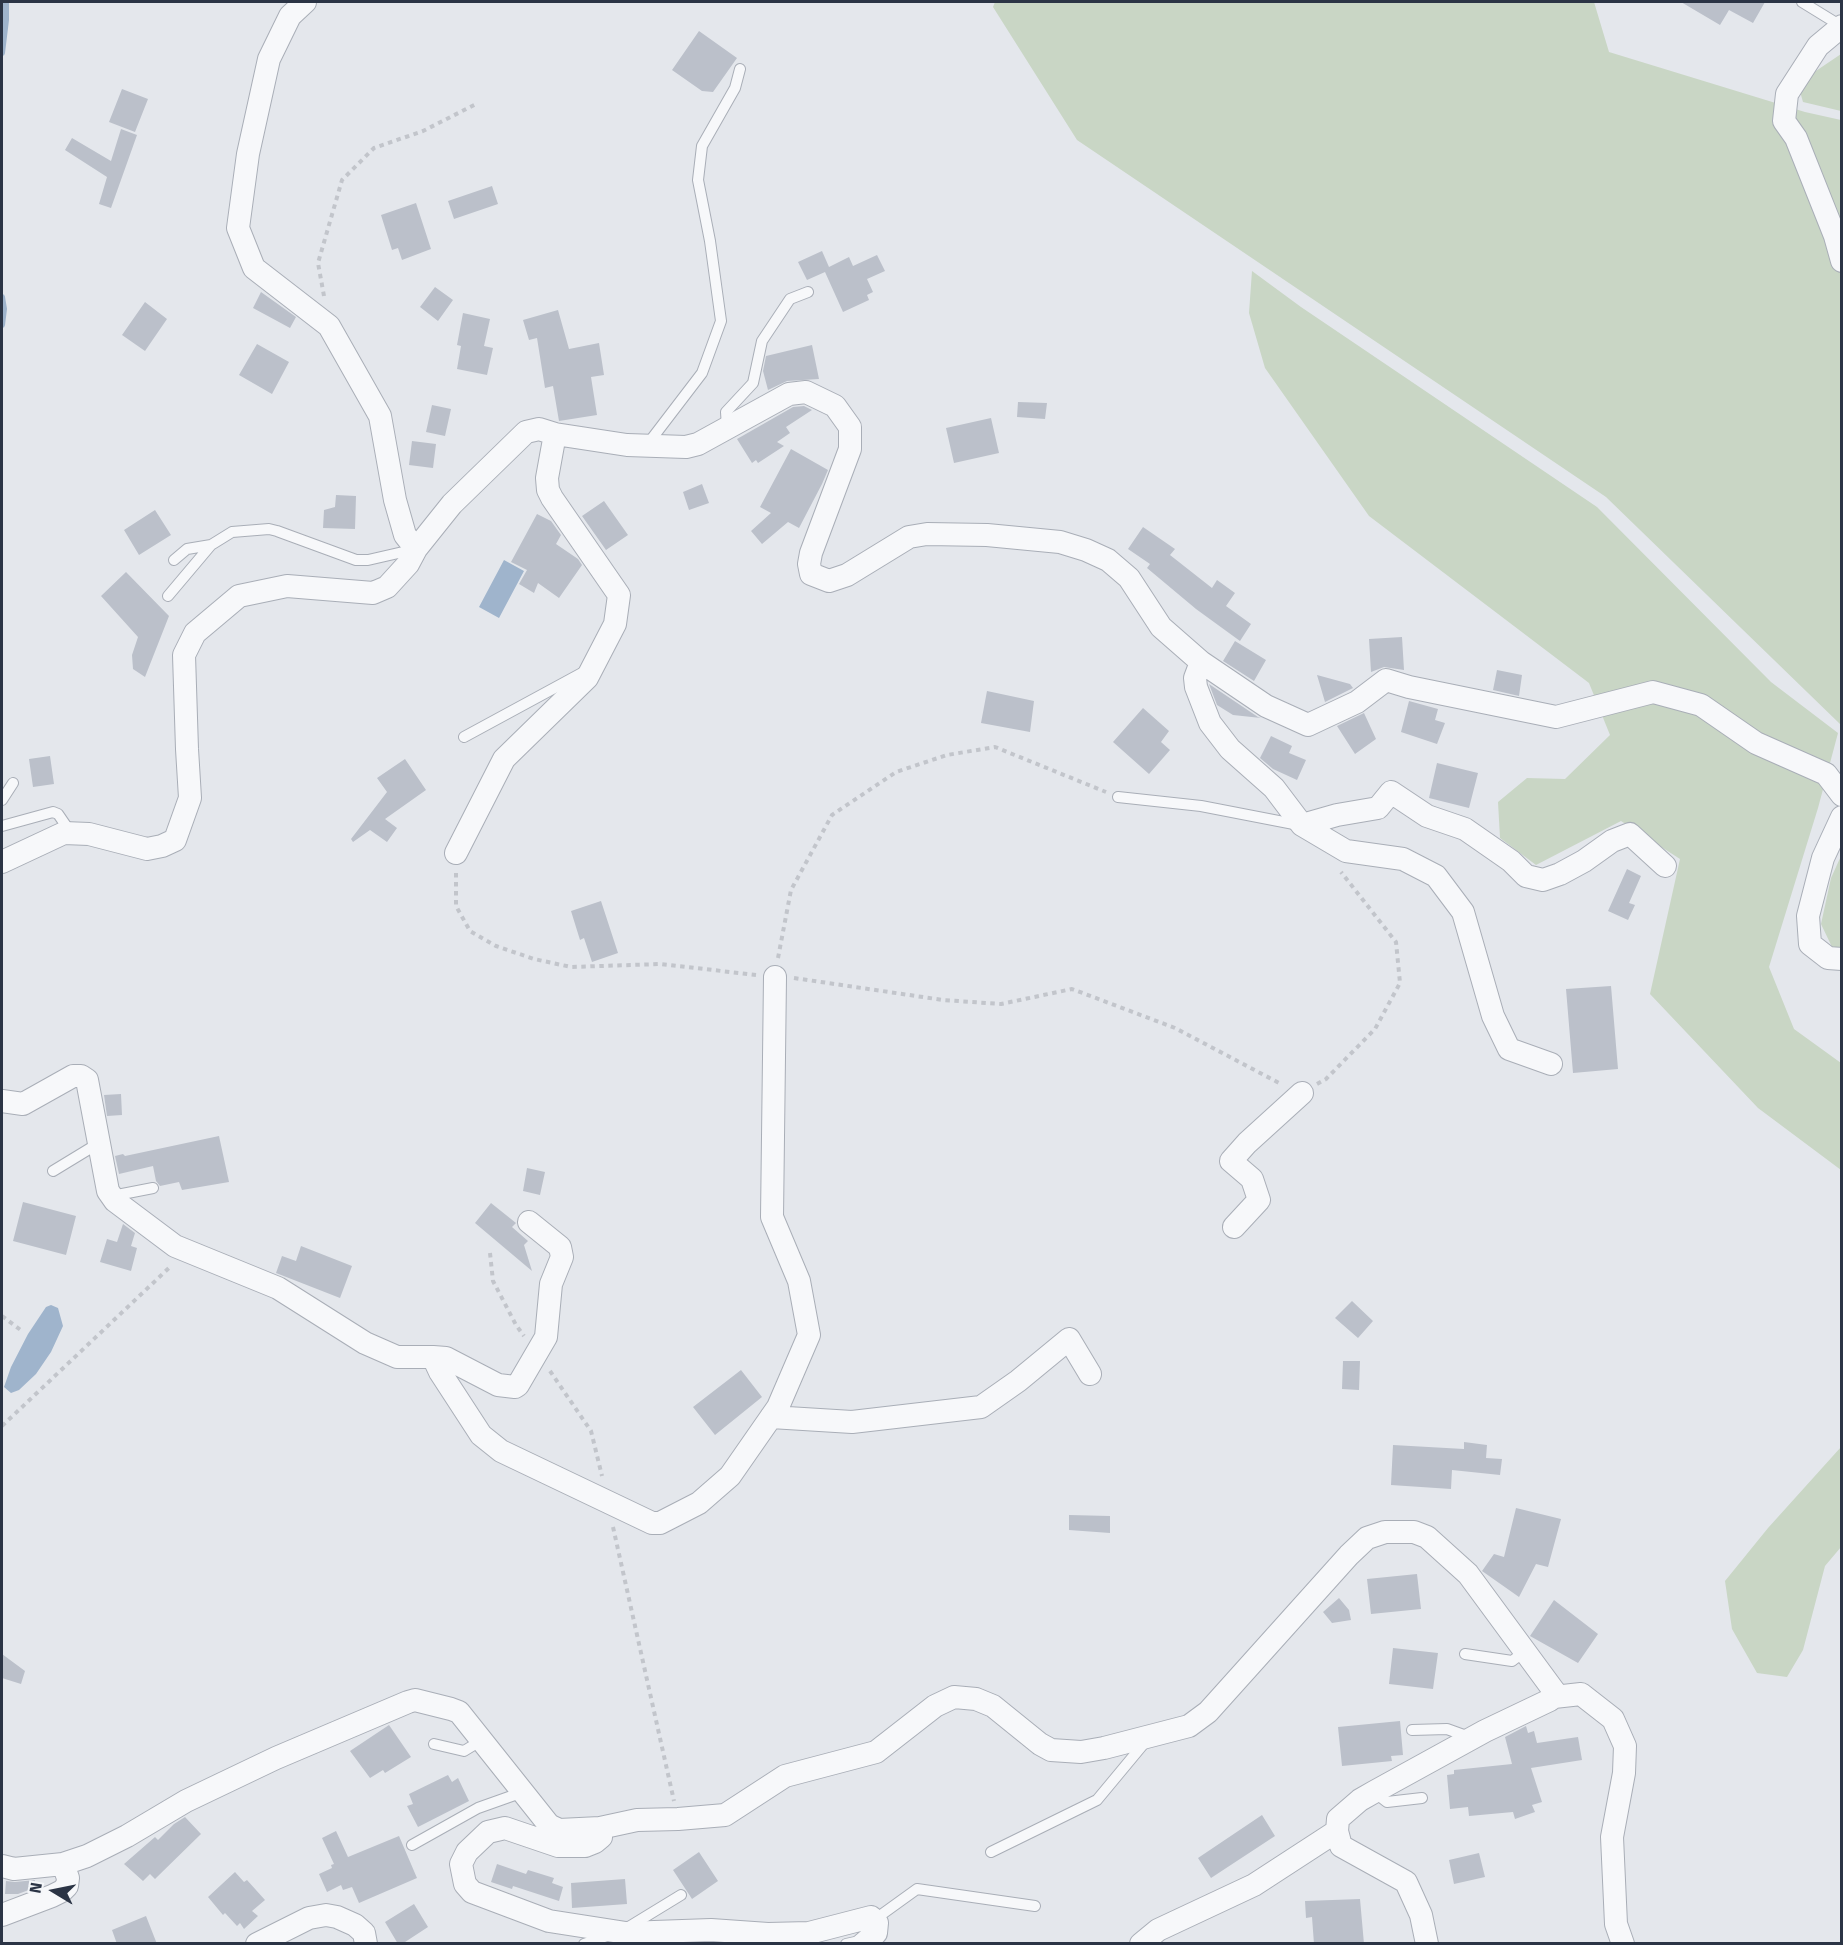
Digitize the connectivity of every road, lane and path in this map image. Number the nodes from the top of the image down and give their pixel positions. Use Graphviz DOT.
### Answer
graph roads {
  1 [pos="305,2"];
  2 [pos="1802,2"];
  3 [pos="1841,26"];
  4 [pos="740,69"];
  5 [pos="476,104"];
  6 [pos="1842,261"];
  7 [pos="808,292"];
  8 [pos="329,326"];
  9 [pos="727,427"];
  10 [pos="555,434"];
  11 [pos="646,446"];
  12 [pos="211,545"];
  13 [pos="416,549"];
  14 [pos="174,560"];
  15 [pos="168,596"];
  16 [pos="1201,662"];
  17 [pos="593,667"];
  18 [pos="464,737"];
  19 [pos="13,783"];
  20 [pos="1842,795"];
  21 [pos="1118,797"];
  22 [pos="2,800"];
  23 [pos="1842,817"];
  24 [pos="1302,825"];
  25 [pos="2,826"];
  26 [pos="72,833"];
  27 [pos="456,853"];
  28 [pos="2,862"];
  29 [pos="1336,866"];
  30 [pos="1665,866"];
  31 [pos="1842,959"];
  32 [pos="775,977"];
  33 [pos="1551,1064"];
  34 [pos="1302,1093"];
  35 [pos="2,1101"];
  36 [pos="99,1143"];
  37 [pos="53,1172"];
  38 [pos="153,1188"];
  39 [pos="111,1196"];
  40 [pos="529,1222"];
  41 [pos="1234,1227"];
  42 [pos="187,1251"];
  43 [pos="490,1253"];
  44 [pos="2,1316"];
  45 [pos="22,1331"];
  46 [pos="537,1353"];
  47 [pos="433,1357"];
  48 [pos="1090,1374"];
  49 [pos="771,1417"];
  50 [pos="2,1426"];
  51 [pos="608,1502"];
  52 [pos="1524,1652"];
  53 [pos="1465,1654"];
  54 [pos="1554,1696"];
  55 [pos="1412,1730"];
  56 [pos="1150,1736"];
  57 [pos="1472,1738"];
  58 [pos="483,1740"];
  59 [pos="434,1744"];
  60 [pos="523,1792"];
  61 [pos="1374,1792"];
  62 [pos="1422,1798"];
  63 [pos="678,1819"];
  64 [pos="600,1828"];
  65 [pos="1337,1831"];
  66 [pos="412,1845"];
  67 [pos="991,1852"];
  68 [pos="63,1864"];
  69 [pos="2,1866"];
  70 [pos="681,1895"];
  71 [pos="2,1902"];
  72 [pos="30,1904"];
  73 [pos="1035,1906"];
  74 [pos="2,1915"];
  75 [pos="622,1932"];
  76 [pos="863,1937"];
  77 [pos="256,1944"];
  78 [pos="366,1944"];
  79 [pos="584,1944"];
  80 [pos="1141,1944"];
  81 [pos="1427,1944"];
  82 [pos="1623,1944"];
  1 -- 8 [label="street"];
  2 -- 3 [label="lane"];
  3 -- 6 [label="street"];
  4 -- 11 [label="lane"];
  5 -- 8 [label="path"];
  7 -- 9 [label="lane"];
  8 -- 13 [label="street"];
  9 -- 11 [label="street"];
  9 -- 16 [label="street"];
  10 -- 11 [label="street"];
  10 -- 13 [label="street"];
  10 -- 17 [label="street"];
  12 -- 13 [label="lane"];
  12 -- 14 [label="lane"];
  12 -- 15 [label="lane"];
  13 -- 26 [label="street"];
  16 -- 20 [label="street"];
  16 -- 24 [label="street"];
  17 -- 18 [label="lane"];
  17 -- 27 [label="street"];
  19 -- 22 [label="lane"];
  21 -- 24 [label="lane"];
  21 -- 32 [label="path"];
  23 -- 31 [label="street"];
  24 -- 30 [label="street"];
  24 -- 33 [label="street"];
  25 -- 26 [label="lane"];
  26 -- 28 [label="street"];
  27 -- 32 [label="path"];
  29 -- 34 [label="path"];
  32 -- 34 [label="path"];
  32 -- 49 [label="street"];
  34 -- 41 [label="street"];
  35 -- 36 [label="street"];
  36 -- 37 [label="lane"];
  36 -- 39 [label="street"];
  38 -- 39 [label="lane"];
  39 -- 42 [label="street"];
  40 -- 46 [label="street"];
  42 -- 47 [label="street"];
  42 -- 50 [label="path"];
  43 -- 46 [label="path"];
  44 -- 45 [label="path"];
  46 -- 47 [label="street"];
  46 -- 51 [label="path"];
  47 -- 51 [label="street"];
  48 -- 49 [label="street"];
  49 -- 51 [label="street"];
  51 -- 63 [label="path"];
  52 -- 53 [label="lane"];
  52 -- 54 [label="street"];
  52 -- 56 [label="street"];
  54 -- 57 [label="street"];
  54 -- 82 [label="street"];
  55 -- 57 [label="lane"];
  56 -- 63 [label="street"];
  56 -- 67 [label="lane"];
  57 -- 61 [label="street"];
  58 -- 59 [label="lane"];
  58 -- 60 [label="street"];
  58 -- 68 [label="street"];
  60 -- 64 [label="street"];
  60 -- 66 [label="lane"];
  61 -- 62 [label="lane"];
  61 -- 65 [label="street"];
  63 -- 64 [label="street"];
  64 -- 75 [label="street"];
  65 -- 80 [label="street"];
  65 -- 81 [label="street"];
  68 -- 69 [label="street"];
  68 -- 72 [label="street"];
  70 -- 75 [label="lane"];
  71 -- 72 [label="lane"];
  72 -- 74 [label="street"];
  73 -- 76 [label="lane"];
  75 -- 76 [label="street"];
  75 -- 79 [label="lane"];
  77 -- 78 [label="street"];
}
